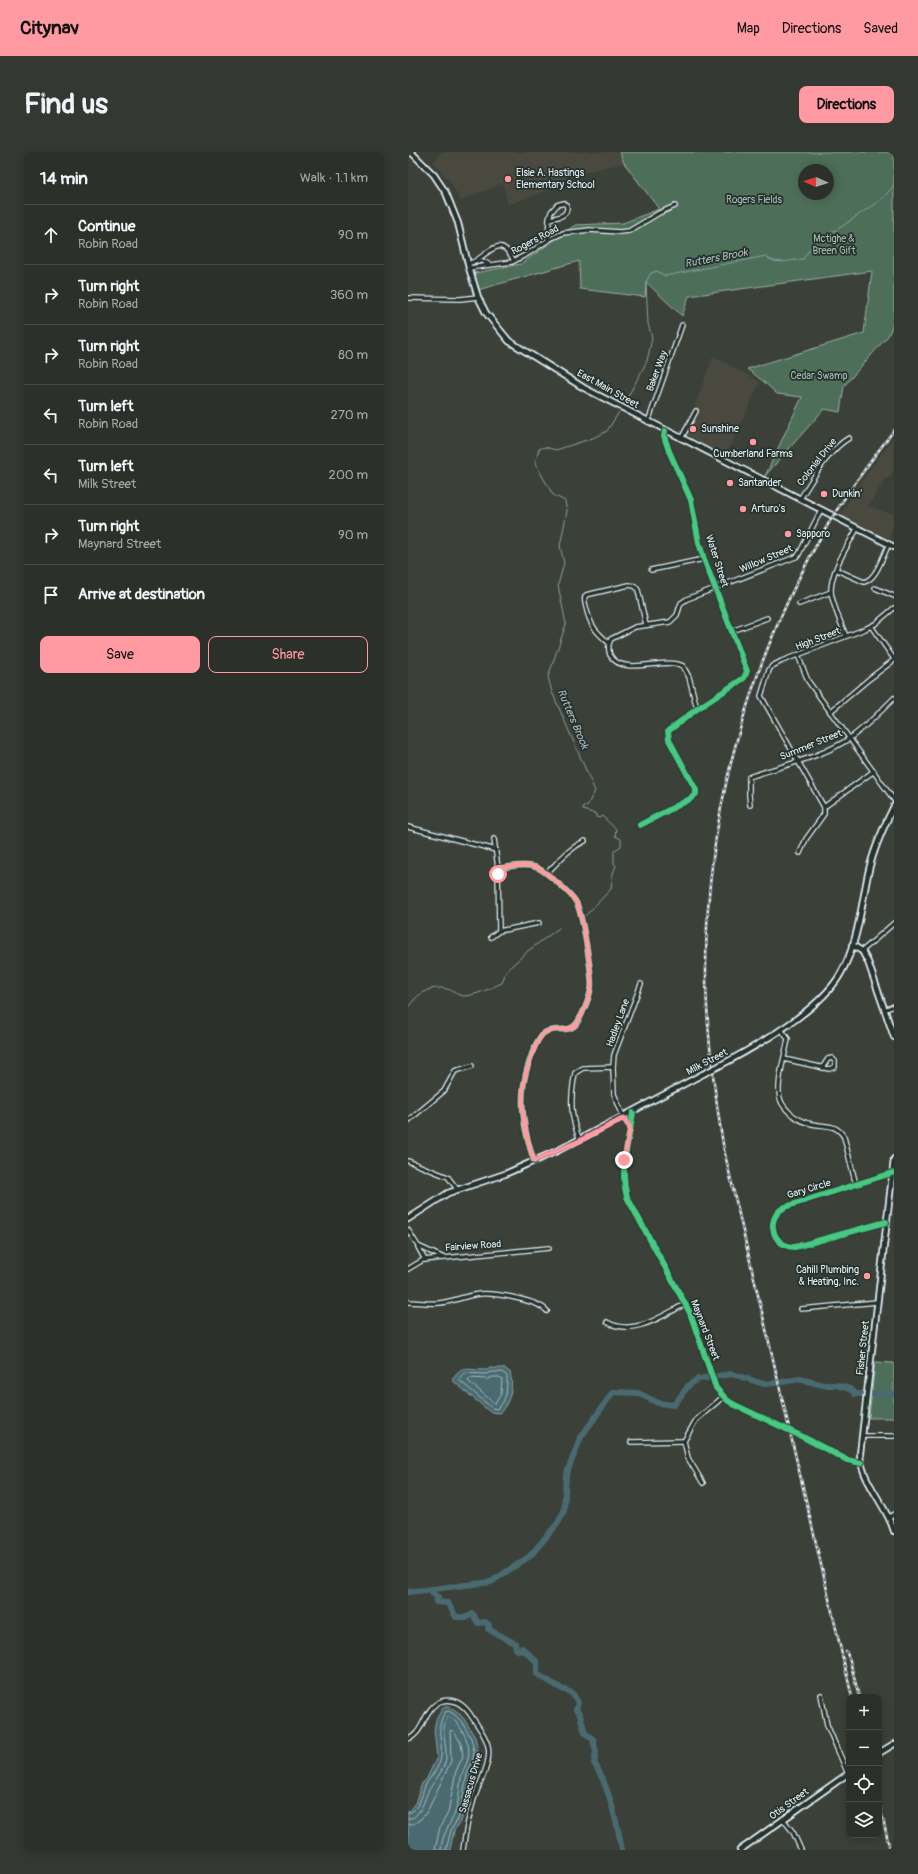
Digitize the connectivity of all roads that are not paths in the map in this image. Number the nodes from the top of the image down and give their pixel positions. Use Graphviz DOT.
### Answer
graph roads {
  1 [pos="411,152"];
  2 [pos="675,206"];
  3 [pos="549,219"];
  4 [pos="548,240"];
  5 [pos="478,261"];
  6 [pos="514,261"];
  7 [pos="468,266"];
  8 [pos="490,266"];
  9 [pos="478,297"];
  10 [pos="408,298"];
  11 [pos="682,325"];
  12 [pos="696,411"];
  13 [pos="648,422"];
  14 [pos="665,430"];
  15 [pos="849,438"];
  16 [pos="681,439"];
  17 [pos="800,499"];
  18 [pos="821,510"];
  19 [pos="857,529"];
  20 [pos="889,544"];
  21 [pos="894,547"];
  22 [pos="704,559"];
  23 [pos="651,570"];
  24 [pos="837,570"];
  25 [pos="875,588"];
  26 [pos="716,589"];
  27 [pos="831,592"];
  28 [pos="894,596"];
  29 [pos="799,604"];
  30 [pos="894,608"];
  31 [pos="767,618"];
  32 [pos="646,625"];
  33 [pos="871,626"];
  34 [pos="732,631"];
  35 [pos="846,636"];
  36 [pos="609,643"];
  37 [pos="798,655"];
  38 [pos="894,660"];
  39 [pos="894,698"];
  40 [pos="697,709"];
  41 [pos="830,712"];
  42 [pos="849,738"];
  43 [pos="798,761"];
  44 [pos="874,772"];
  45 [pos="894,800"];
  46 [pos="750,805"];
  47 [pos="894,806"];
  48 [pos="824,807"];
  49 [pos="892,814"];
  50 [pos="640,825"];
  51 [pos="408,827"];
  52 [pos="494,840"];
  53 [pos="585,841"];
  54 [pos="496,850"];
  55 [pos="800,853"];
  56 [pos="498,868"];
  57 [pos="546,874"];
  58 [pos="539,923"];
  59 [pos="894,923"];
  60 [pos="499,931"];
  61 [pos="491,937"];
  62 [pos="852,945"];
  63 [pos="862,950"];
  64 [pos="640,984"];
  65 [pos="894,1006"];
  66 [pos="884,1010"];
  67 [pos="781,1028"];
  68 [pos="894,1037"];
  69 [pos="784,1059"];
  70 [pos="472,1066"];
  71 [pos="613,1067"];
  72 [pos="822,1068"];
  73 [pos="633,1113"];
  74 [pos="624,1118"];
  75 [pos="408,1121"];
  76 [pos="630,1128"];
  77 [pos="580,1140"];
  78 [pos="894,1160"];
  79 [pos="408,1161"];
  80 [pos="534,1161"];
  81 [pos="892,1173"];
  82 [pos="856,1186"];
  83 [pos="457,1189"];
  84 [pos="408,1219"];
  85 [pos="886,1222"];
  86 [pos="408,1230"];
  87 [pos="418,1246"];
  88 [pos="549,1248"];
  89 [pos="444,1258"];
  90 [pos="425,1260"];
  91 [pos="408,1269"];
  92 [pos="408,1302"];
  93 [pos="877,1302"];
  94 [pos="685,1304"];
  95 [pos="801,1309"];
  96 [pos="547,1311"];
  97 [pos="607,1322"];
  98 [pos="723,1397"];
  99 [pos="862,1436"];
  100 [pos="894,1436"];
  101 [pos="684,1441"];
  102 [pos="631,1442"];
  103 [pos="861,1463"];
  104 [pos="703,1483"];
  105 [pos="892,1516"];
  106 [pos="894,1531"];
  107 [pos="821,1694"];
  108 [pos="408,1739"];
  109 [pos="894,1744"];
  110 [pos="882,1751"];
  111 [pos="846,1768"];
  112 [pos="846,1774"];
  113 [pos="783,1819"];
  114 [pos="462,1850"];
  115 [pos="740,1850"];
  116 [pos="802,1850"];
  1 -- 7 [label="main road, East Main Street"];
  2 -- 4 [label="street, Rogers Road"];
  3 -- 3 [label="street"];
  3 -- 4 [label="street"];
  4 -- 6 [label="street, Rogers Road"];
  5 -- 6 [label="street"];
  5 -- 7 [label="street"];
  5 -- 8 [label="street"];
  6 -- 8 [label="street, Rogers Road"];
  7 -- 8 [label="street, Rogers Road"];
  7 -- 9 [label="main road, East Main Street"];
  9 -- 10 [label="street"];
  9 -- 13 [label="main road, East Main Street"];
  11 -- 13 [label="street, Baker Way"];
  12 -- 16 [label="street"];
  13 -- 14 [label="main road, East Main Street"];
  14 -- 16 [label="main road, East Main Street"];
  14 -- 22 [label="street, Water Street"];
  15 -- 17 [label="street, Colonial Drive"];
  16 -- 17 [label="main road, East Main Street"];
  17 -- 18 [label="main road, East Main Street"];
  18 -- 19 [label="main road, East Main Street"];
  18 -- 26 [label="street, Willow Street"];
  19 -- 20 [label="main road, East Main Street"];
  19 -- 24 [label="street"];
  20 -- 21 [label="main road, East Main Street"];
  20 -- 24 [label="street"];
  22 -- 23 [label="street"];
  22 -- 26 [label="street, Water Street"];
  24 -- 27 [label="street"];
  25 -- 28 [label="street"];
  26 -- 32 [label="street, Willow Street"];
  26 -- 34 [label="street, Water Street"];
  27 -- 29 [label="street"];
  27 -- 35 [label="street"];
  30 -- 33 [label="street, High Street"];
  31 -- 34 [label="street"];
  32 -- 36 [label="street"];
  32 -- 36 [label="street"];
  33 -- 35 [label="street, High Street"];
  33 -- 38 [label="street"];
  34 -- 40 [label="street, Water Street"];
  35 -- 37 [label="street, High Street"];
  36 -- 40 [label="street"];
  37 -- 41 [label="street"];
  37 -- 43 [label="street, High Street"];
  38 -- 41 [label="street"];
  39 -- 42 [label="street, Summer Street"];
  40 -- 50 [label="street"];
  41 -- 42 [label="street"];
  42 -- 43 [label="street, Summer Street"];
  42 -- 44 [label="street"];
  43 -- 46 [label="street, Summer Street"];
  43 -- 48 [label="street"];
  44 -- 45 [label="street"];
  44 -- 48 [label="street"];
  47 -- 49 [label="main road, Milk Street"];
  48 -- 55 [label="street"];
  49 -- 62 [label="main road, Milk Street"];
  51 -- 54 [label="street"];
  52 -- 54 [label="street"];
  53 -- 57 [label="street"];
  54 -- 56 [label="street"];
  56 -- 57 [label="street"];
  56 -- 60 [label="street"];
  57 -- 80 [label="street"];
  58 -- 60 [label="street"];
  59 -- 63 [label="street"];
  60 -- 61 [label="street"];
  62 -- 63 [label="main road"];
  62 -- 67 [label="main road, Milk Street"];
  63 -- 66 [label="main road"];
  64 -- 71 [label="street, Hadley Lane"];
  65 -- 66 [label="street"];
  66 -- 68 [label="main road"];
  67 -- 69 [label="street"];
  67 -- 73 [label="main road, Milk Street, bridge"];
  69 -- 72 [label="street"];
  69 -- 82 [label="street"];
  70 -- 75 [label="street"];
  71 -- 74 [label="street, Hadley Lane"];
  71 -- 77 [label="street"];
  73 -- 74 [label="main road, Milk Street"];
  73 -- 76 [label="street, Maynard Street"];
  74 -- 76 [label="street"];
  74 -- 77 [label="main road, Milk Street"];
  76 -- 94 [label="street, Maynard Street"];
  77 -- 80 [label="main road, Milk Street"];
  78 -- 81 [label="main road, Fisher Street"];
  79 -- 83 [label="street"];
  80 -- 83 [label="main road, Milk Street"];
  81 -- 82 [label="street, Gary Circle"];
  81 -- 85 [label="main road, Fisher Street"];
  82 -- 85 [label="street, Gary Circle"];
  83 -- 84 [label="main road, Milk Street"];
  85 -- 93 [label="main road, Fisher Street"];
  86 -- 87 [label="street"];
  87 -- 89 [label="street, Fairview Road"];
  87 -- 90 [label="street"];
  88 -- 89 [label="street, Fairview Road"];
  89 -- 90 [label="street"];
  90 -- 91 [label="street"];
  92 -- 96 [label="street"];
  93 -- 95 [label="street"];
  93 -- 99 [label="main road, Fisher Street"];
  94 -- 97 [label="street"];
  94 -- 98 [label="street, Maynard Street"];
  98 -- 101 [label="street"];
  98 -- 103 [label="street, Maynard Street"];
  99 -- 100 [label="street"];
  99 -- 103 [label="main road, Fisher Street"];
  101 -- 102 [label="street"];
  101 -- 104 [label="street"];
  103 -- 105 [label="main road, Fisher Street"];
  105 -- 106 [label="main road, Fisher Street"];
  107 -- 111 [label="street"];
  108 -- 114 [label="street, Sassacus Drive"];
  109 -- 110 [label="main road"];
  112 -- 113 [label="main road, Otis Street"];
  113 -- 115 [label="main road, Otis Street"];
  113 -- 116 [label="street"];
}
